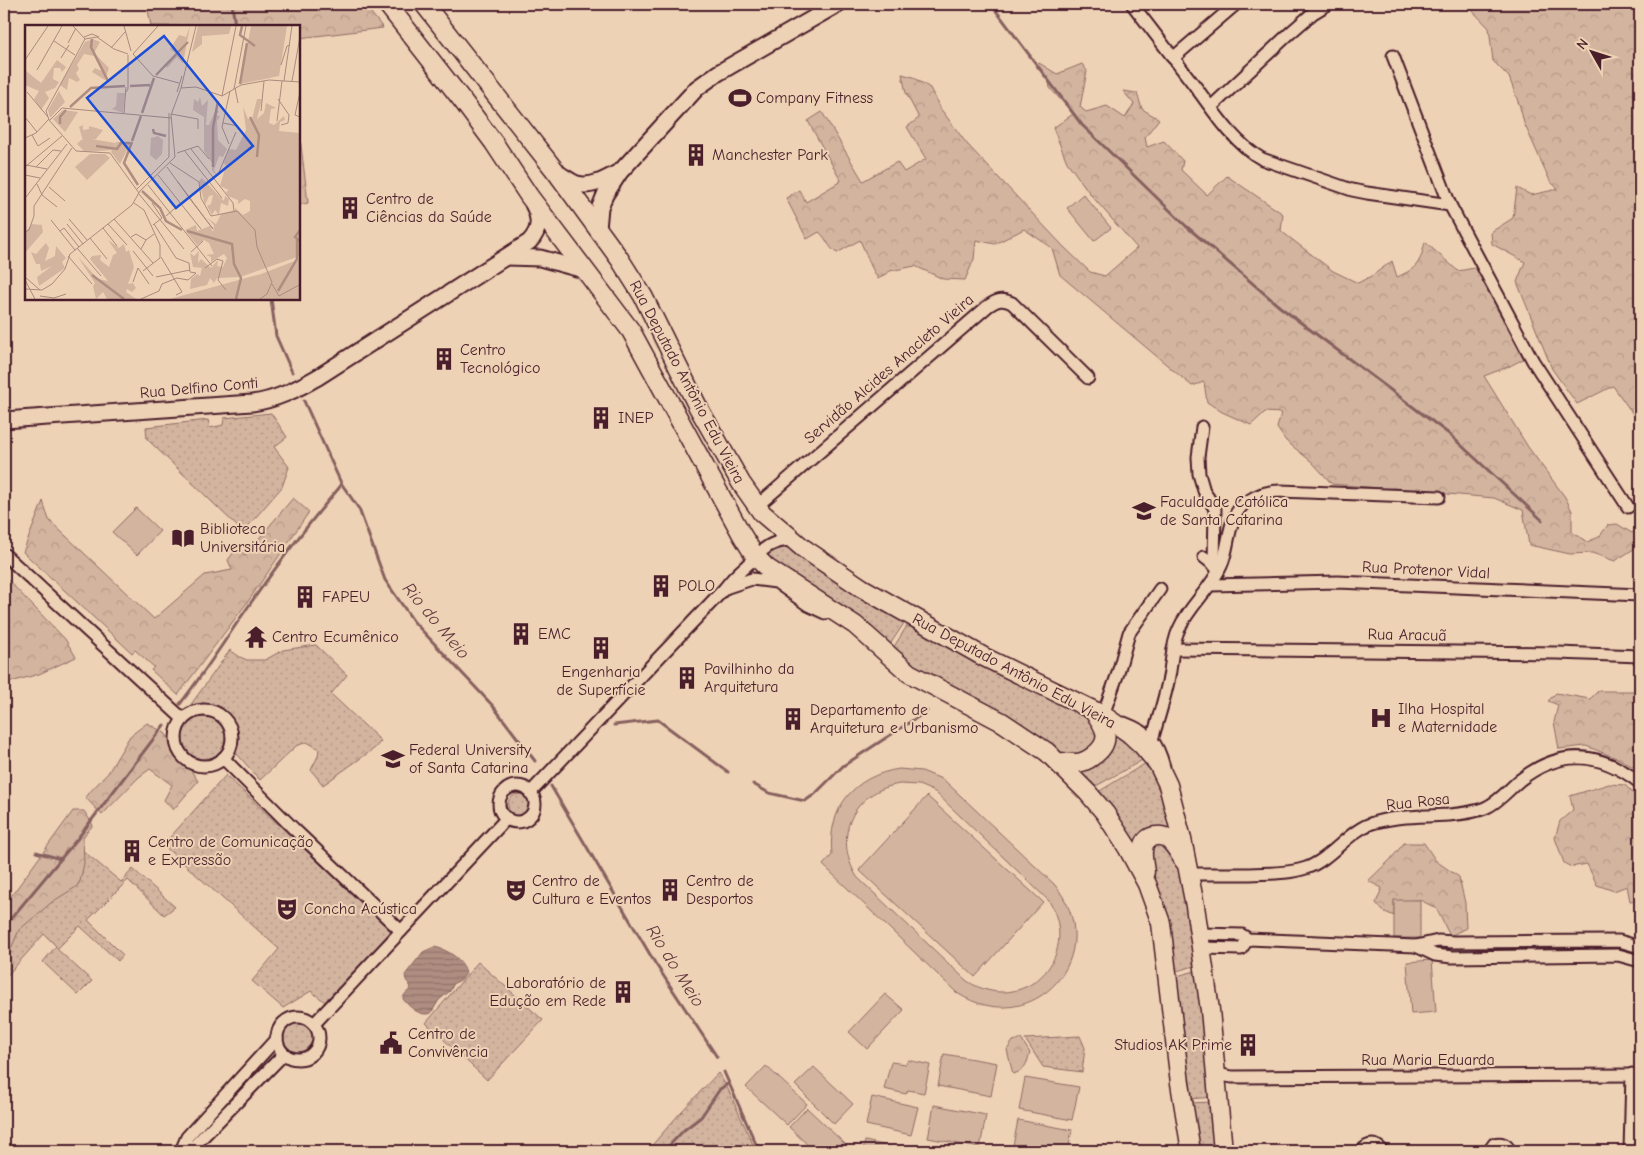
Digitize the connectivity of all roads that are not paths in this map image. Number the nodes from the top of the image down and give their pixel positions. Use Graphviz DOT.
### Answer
graph roads {
  1 [pos="387,4"];
  2 [pos="424,4"];
  3 [pos="838,4"];
  4 [pos="1236,4"];
  5 [pos="1328,4"];
  6 [pos="1135,5"];
  7 [pos="1393,56"];
  8 [pos="1173,58"];
  9 [pos="1211,107"];
  10 [pos="557,172"];
  11 [pos="620,172"];
  12 [pos="529,196"];
  13 [pos="1450,205"];
  14 [pos="598,229"];
  15 [pos="507,257"];
  16 [pos="588,275"];
  17 [pos="1088,378"];
  18 [pos="4,420"];
  19 [pos="1202,427"];
  20 [pos="741,483"];
  21 [pos="1439,497"];
  22 [pos="724,502"];
  23 [pos="757,506"];
  24 [pos="1628,507"];
  25 [pos="792,540"];
  26 [pos="4,554"];
  27 [pos="1204,557"];
  28 [pos="756,563"];
  29 [pos="1216,568"];
  30 [pos="1210,586"];
  31 [pos="725,588"];
  32 [pos="1160,589"];
  33 [pos="1640,596"];
  34 [pos="844,618"];
  35 [pos="1174,649"];
  36 [pos="1640,656"];
  37 [pos="1098,712"];
  38 [pos="183,719"];
  39 [pos="1152,740"];
  40 [pos="223,758"];
  41 [pos="1058,762"];
  42 [pos="1640,784"];
  43 [pos="1168,785"];
  44 [pos="530,793"];
  45 [pos="507,818"];
  46 [pos="1189,871"];
  47 [pos="1147,884"];
  48 [pos="402,931"];
  49 [pos="1201,941"];
  50 [pos="1619,941"];
  51 [pos="1540,942"];
  52 [pos="1416,946"];
  53 [pos="1640,947"];
  54 [pos="1618,955"];
  55 [pos="1540,956"];
  56 [pos="1640,961"];
  57 [pos="314,1024"];
  58 [pos="277,1038"];
  59 [pos="284,1054"];
  60 [pos="1216,1074"];
  61 [pos="1636,1074"];
  62 [pos="181,1151"];
  63 [pos="189,1151"];
  64 [pos="1191,1151"];
  65 [pos="1223,1151"];
  66 [pos="1362,1151"];
  67 [pos="1382,1151"];
  68 [pos="1489,1151"];
  69 [pos="1510,1151"];
  70 [pos="1630,1151"];
  1 -- 12 [label="main road"];
  2 -- 10 [label="main road, Rua Deputado Antônio Edu Vieira"];
  3 -- 11 [label="main road"];
  4 -- 8 [label="street"];
  5 -- 9 [label="street"];
  6 -- 8 [label="street"];
  7 -- 13 [label="street"];
  8 -- 9 [label="street"];
  9 -- 13 [label="street"];
  10 -- 11 [label="main road"];
  10 -- 14 [label="main road, Rua Deputado Antônio Edu Vieira"];
  11 -- 14 [label="main road"];
  12 -- 15 [label="main road, Rua Delfino Conti"];
  12 -- 16 [label="main road"];
  13 -- 24 [label="street"];
  14 -- 20 [label="main road, Rua Deputado Antônio Edu Vieira"];
  15 -- 16 [label="main road"];
  15 -- 18 [label="main road, Rua Delfino Conti"];
  16 -- 22 [label="main road"];
  17 -- 23 [label="street, Servidão Alcides Anacleto Vieira"];
  19 -- 29 [label="street"];
  20 -- 22 [label="main road"];
  20 -- 23 [label="main road, Rua Deputado Antônio Edu Vieira"];
  21 -- 29 [label="street"];
  22 -- 28 [label="main road"];
  23 -- 25 [label="main road, Rua Deputado Antônio Edu Vieira"];
  25 -- 28 [label="street"];
  25 -- 37 [label="main road, Rua Deputado Antônio Edu Vieira"];
  26 -- 38 [label="street"];
  27 -- 29 [label="street"];
  28 -- 31 [label="street"];
  28 -- 31 [label="street"];
  28 -- 34 [label="main road"];
  29 -- 30 [label="street"];
  30 -- 33 [label="street, Rua Protenor Vidal"];
  30 -- 35 [label="street"];
  31 -- 34 [label="street"];
  31 -- 44 [label="street"];
  32 -- 37 [label="street"];
  34 -- 41 [label="main road"];
  35 -- 36 [label="street, Rua Aracuã"];
  35 -- 39 [label="street"];
  37 -- 39 [label="street"];
  37 -- 41 [label="main road"];
  37 -- 43 [label="main road, Rua Deputado Antônio Edu Vieira"];
  38 -- 40 [label="street"];
  38 -- 40 [label="street"];
  39 -- 43 [label="street"];
  40 -- 48 [label="street"];
  41 -- 47 [label="main road"];
  42 -- 46 [label="street, Rua Rosa"];
  43 -- 46 [label="main road, Rua Deputado Antônio Edu Vieira"];
  44 -- 45 [label="street"];
  44 -- 45 [label="street"];
  45 -- 48 [label="street"];
  46 -- 47 [label="main road"];
  46 -- 49 [label="main road, Rua Deputado Antônio Edu Vieira"];
  47 -- 64 [label="main road"];
  48 -- 57 [label="street"];
  49 -- 52 [label="street"];
  49 -- 60 [label="main road, Rua Deputado Antônio Edu Vieira"];
  50 -- 51 [label="street"];
  50 -- 53 [label="street"];
  50 -- 54 [label="street"];
  51 -- 52 [label="street"];
  51 -- 55 [label="street"];
  52 -- 55 [label="street"];
  54 -- 55 [label="street"];
  54 -- 56 [label="street"];
  57 -- 58 [label="street"];
  57 -- 59 [label="street"];
  58 -- 59 [label="street"];
  58 -- 62 [label="street"];
  59 -- 63 [label="street"];
  60 -- 61 [label="street, Rua Maria Eduarda"];
  60 -- 65 [label="main road, Rua Deputado Antônio Edu Vieira"];
  61 -- 70 [label="street"];
  66 -- 67 [label="street"];
  68 -- 69 [label="street"];
}
